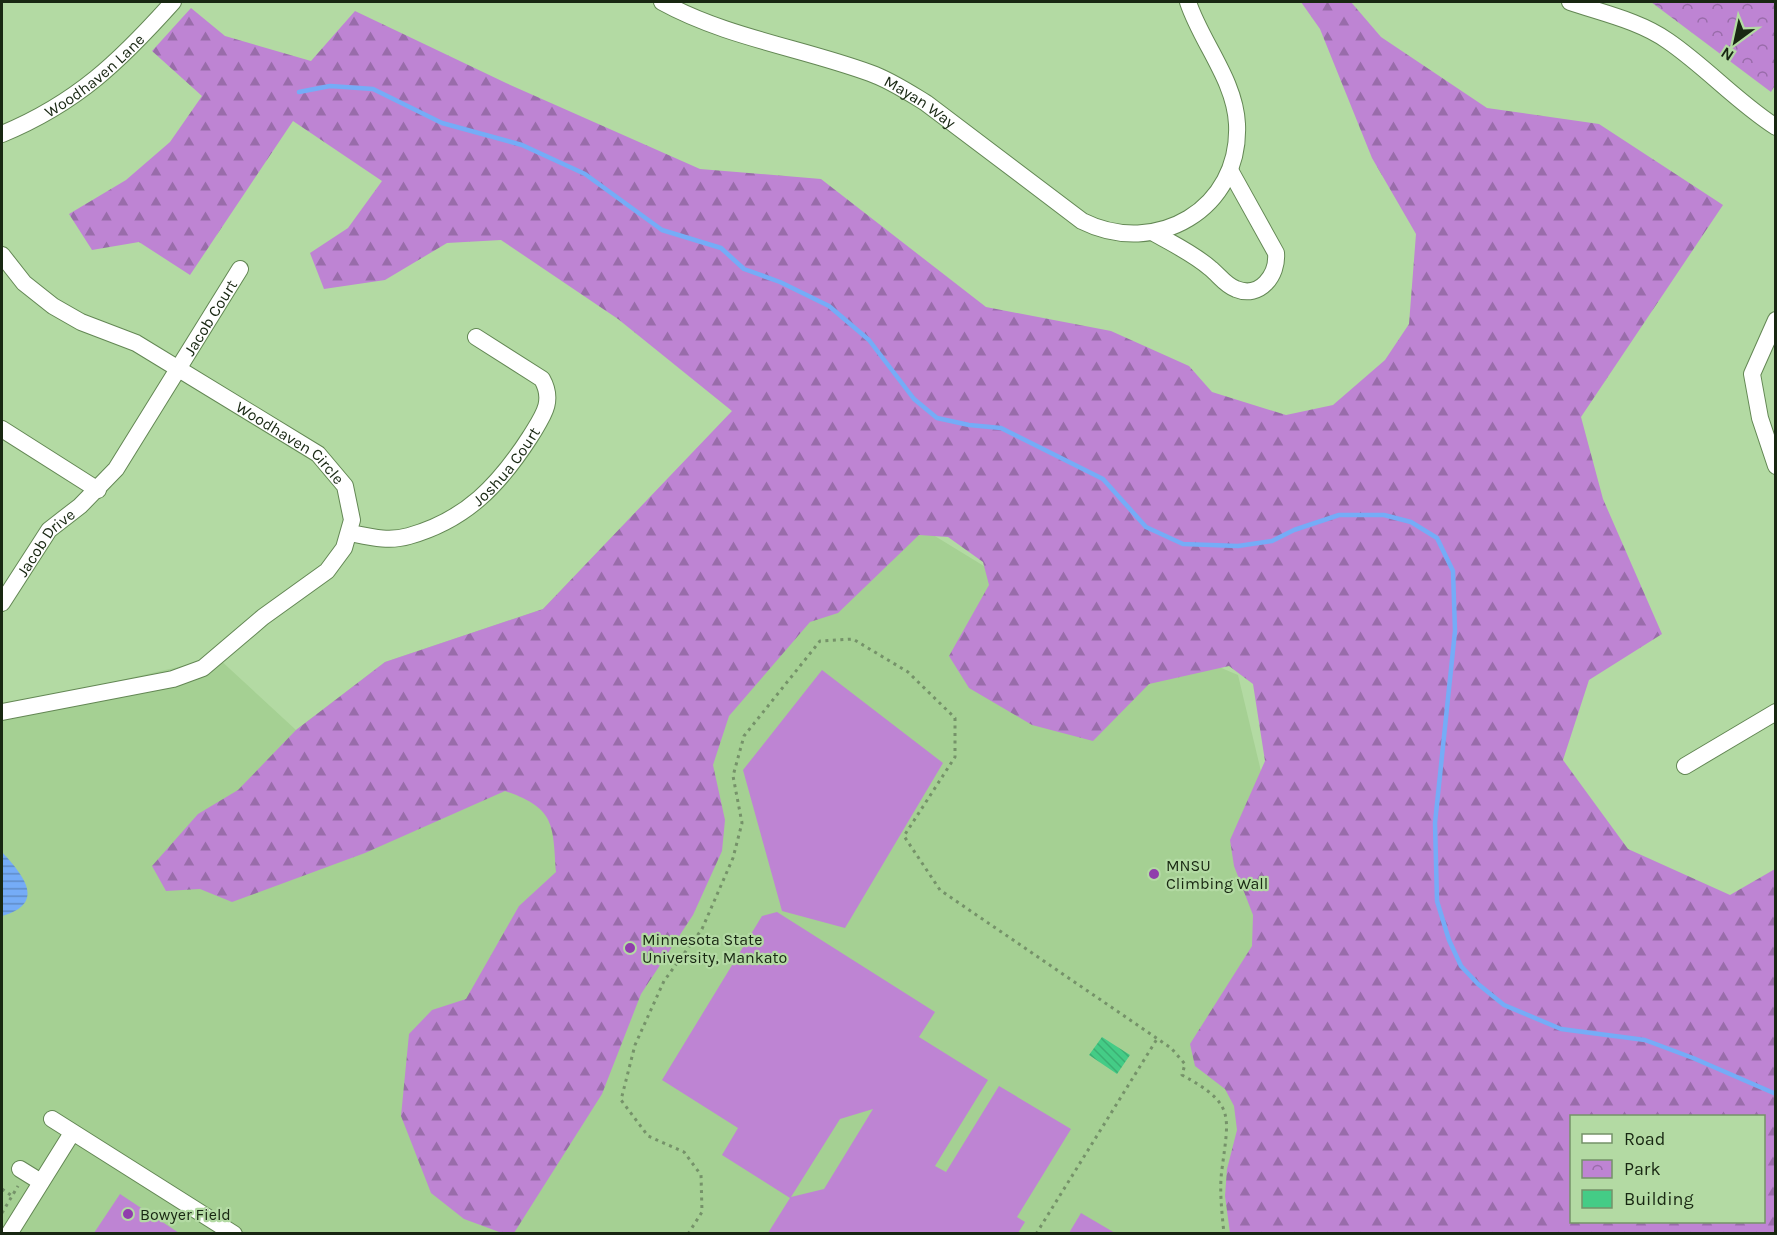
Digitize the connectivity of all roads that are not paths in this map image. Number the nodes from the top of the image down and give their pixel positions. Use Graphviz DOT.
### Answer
graph roads {
  1 [pos="173,2"];
  2 [pos="662,2"];
  3 [pos="1188,2"];
  4 [pos="1570,2"];
  5 [pos="1776,128"];
  6 [pos="2,134"];
  7 [pos="1231,172"];
  8 [pos="1154,233"];
  9 [pos="2,255"];
  10 [pos="240,269"];
  11 [pos="1776,320"];
  12 [pos="476,337"];
  13 [pos="178,367"];
  14 [pos="2,429"];
  15 [pos="1776,466"];
  16 [pos="98,490"];
  17 [pos="350,533"];
  18 [pos="2,603"];
  19 [pos="2,712"];
  20 [pos="1776,712"];
  21 [pos="1685,766"];
  22 [pos="52,1119"];
  23 [pos="72,1133"];
  24 [pos="23,1171"];
  25 [pos="41,1182"];
  26 [pos="9,1233"];
  27 [pos="234,1233"];
  1 -- 6 [label="street, Woodhaven Lane"];
  2 -- 8 [label="street, Mayan Way"];
  3 -- 7 [label="street, Mayan Way"];
  4 -- 5 [label="street"];
  7 -- 8 [label="street, Mayan Way"];
  7 -- 8 [label="street"];
  9 -- 13 [label="street, Woodhaven Circle"];
  10 -- 13 [label="street, Jacob Court"];
  11 -- 15 [label="street"];
  12 -- 17 [label="street, Joshua Court"];
  13 -- 16 [label="street, Jacob Drive"];
  13 -- 17 [label="street, Woodhaven Circle"];
  14 -- 16 [label="street"];
  16 -- 18 [label="street, Jacob Drive"];
  17 -- 19 [label="street"];
  20 -- 21 [label="street"];
  22 -- 23 [label="street"];
  23 -- 25 [label="street"];
  23 -- 27 [label="street"];
  24 -- 25 [label="street"];
  25 -- 26 [label="street"];
}
